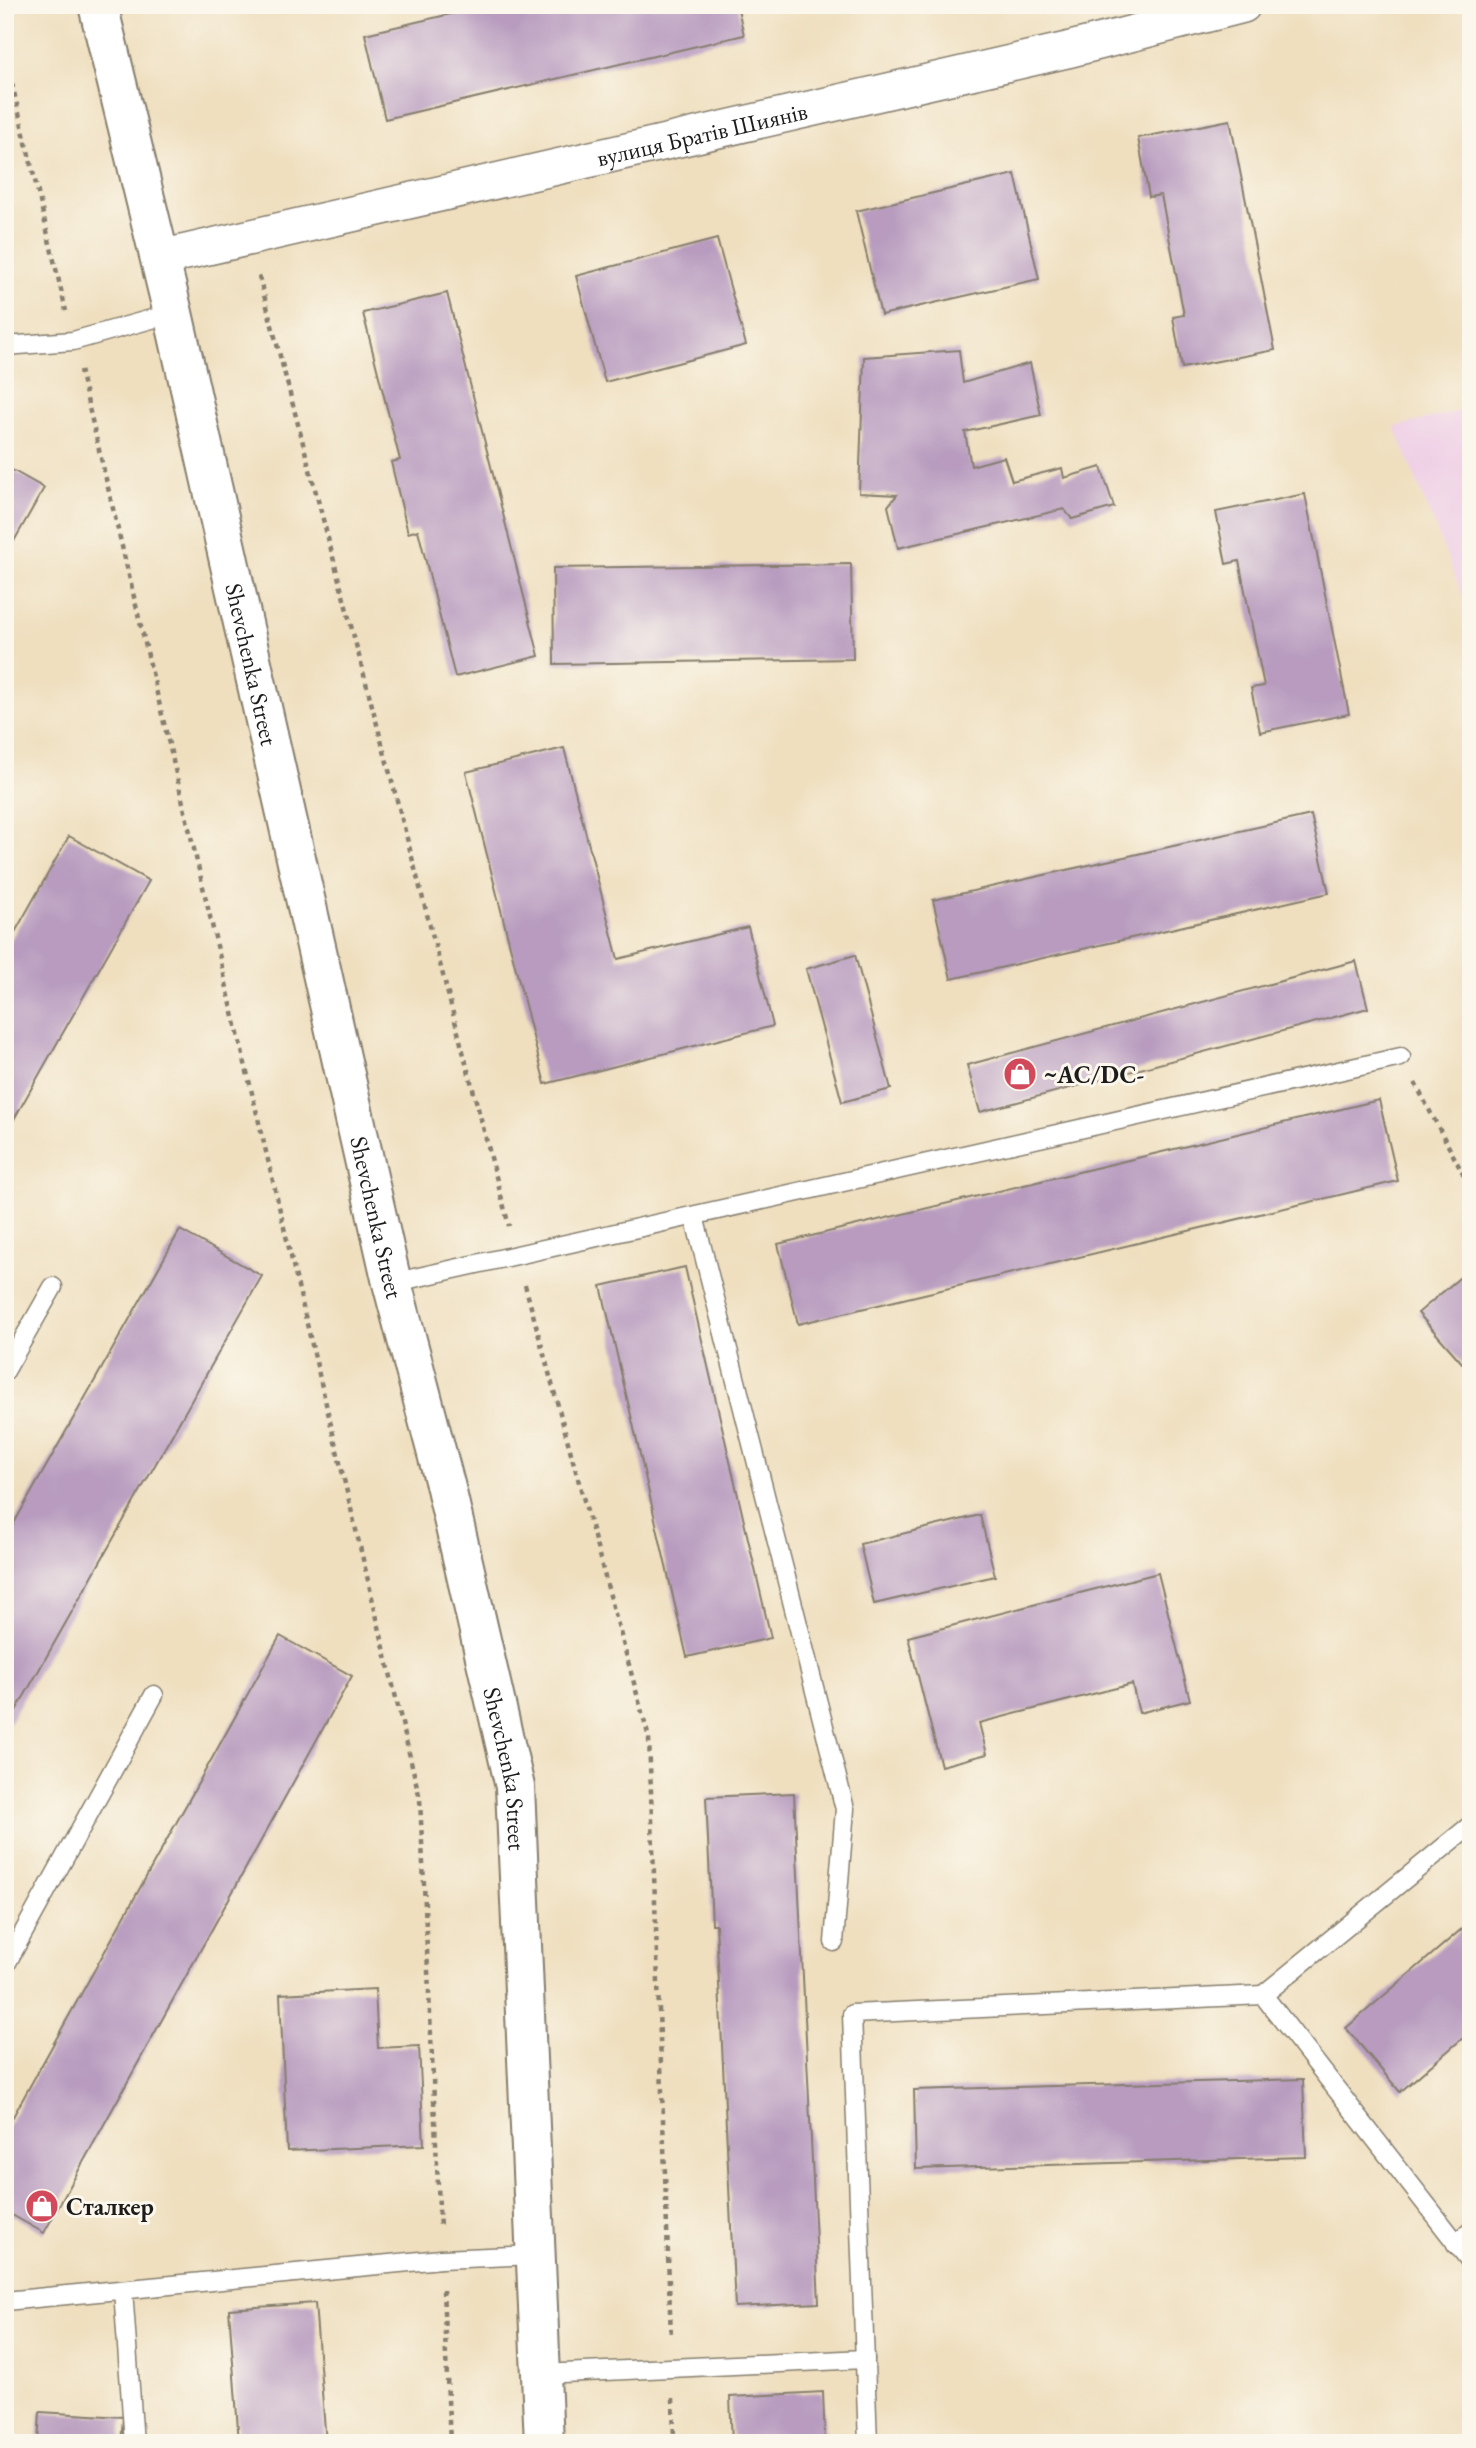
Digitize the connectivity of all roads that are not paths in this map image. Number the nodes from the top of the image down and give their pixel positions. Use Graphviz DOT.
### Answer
graph roads {
  1 [pos="98,5"];
  2 [pos="1243,5"];
  3 [pos="160,258"];
  4 [pos="173,313"];
  5 [pos="5,346"];
  6 [pos="1401,1057"];
  7 [pos="694,1216"];
  8 [pos="392,1283"];
  9 [pos="53,1287"];
  10 [pos="5,1371"];
  11 [pos="155,1695"];
  12 [pos="1471,1825"];
  13 [pos="834,1941"];
  14 [pos="5,1966"];
  15 [pos="1263,1995"];
  16 [pos="1471,2231"];
  17 [pos="1456,2244"];
  18 [pos="535,2255"];
  19 [pos="1471,2262"];
  20 [pos="123,2290"];
  21 [pos="5,2301"];
  22 [pos="866,2359"];
  23 [pos="541,2374"];
  24 [pos="134,2443"];
  25 [pos="544,2443"];
  26 [pos="868,2443"];
  1 -- 3 [label="street, Shevchenka Street"];
  2 -- 3 [label="street, вулиця Братів Шиянів"];
  3 -- 4 [label="street, Shevchenka Street"];
  4 -- 5 [label="lane"];
  4 -- 8 [label="street, Shevchenka Street"];
  6 -- 7 [label="lane"];
  7 -- 8 [label="lane"];
  7 -- 13 [label="lane"];
  8 -- 18 [label="street, Shevchenka Street"];
  9 -- 10 [label="lane"];
  11 -- 14 [label="lane"];
  12 -- 15 [label="lane"];
  15 -- 17 [label="lane"];
  15 -- 22 [label="lane"];
  16 -- 17 [label="lane"];
  17 -- 19 [label="lane"];
  18 -- 20 [label="lane"];
  18 -- 23 [label="street, Shevchenka Street"];
  20 -- 21 [label="lane"];
  20 -- 24 [label="lane"];
  22 -- 23 [label="lane"];
  22 -- 26 [label="lane"];
  23 -- 25 [label="street, Shevchenka Street"];
}
